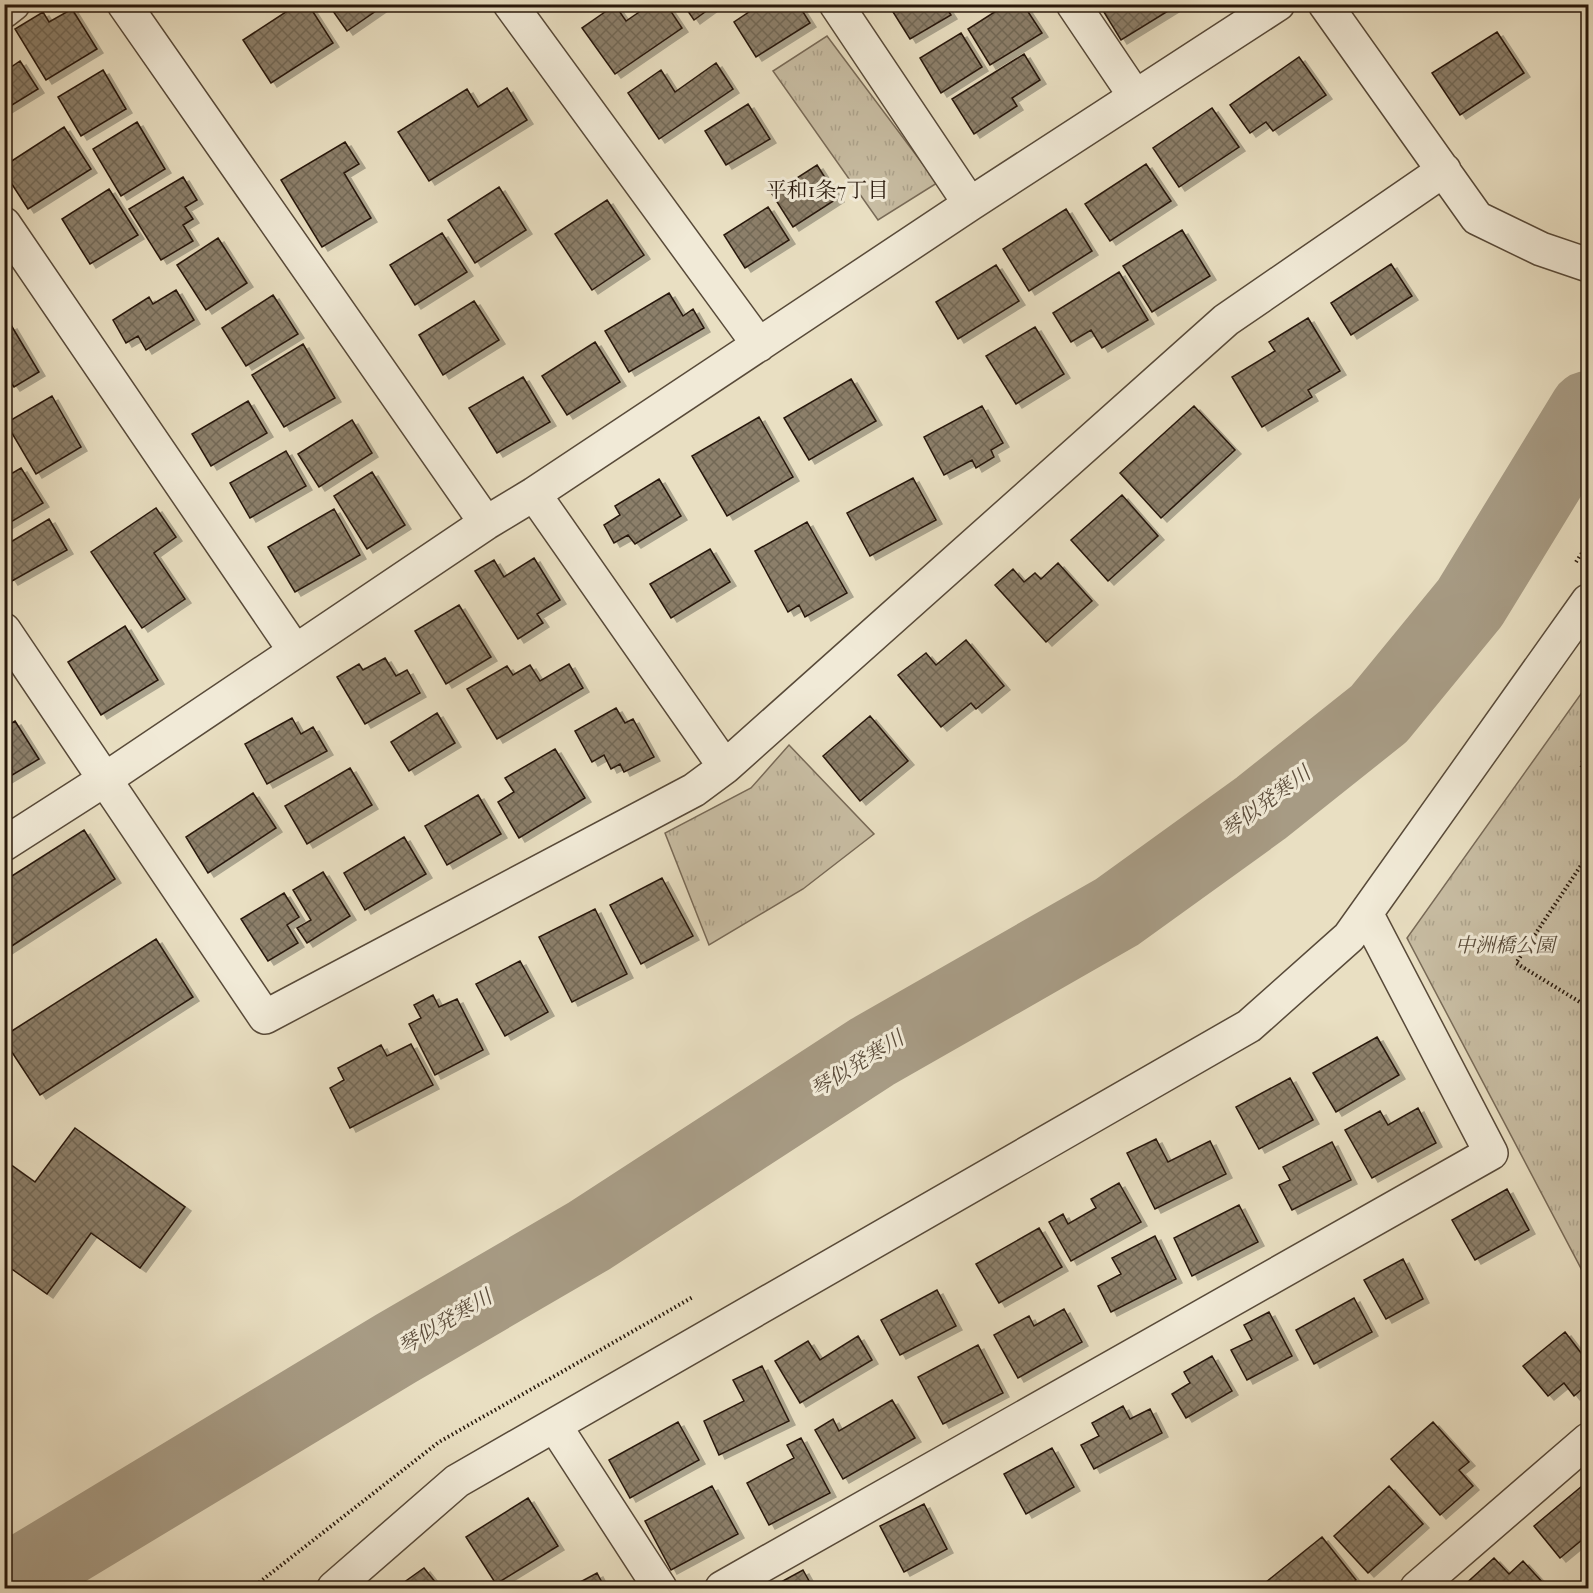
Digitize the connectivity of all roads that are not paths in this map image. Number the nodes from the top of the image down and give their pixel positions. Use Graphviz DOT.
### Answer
graph roads {
  1 [pos="13,4"];
  2 [pos="124,4"];
  3 [pos="510,4"];
  4 [pos="836,4"];
  5 [pos="1073,4"];
  6 [pos="1278,4"];
  7 [pos="1325,4"];
  8 [pos="4,11"];
  9 [pos="1135,96"];
  10 [pos="1444,170"];
  11 [pos="970,204"];
  12 [pos="4,224"];
  13 [pos="1588,265"];
  14 [pos="759,345"];
  15 [pos="534,494"];
  16 [pos="486,524"];
  17 [pos="1588,601"];
  18 [pos="4,630"];
  19 [pos="295,651"];
  20 [pos="725,767"];
  21 [pos="104,780"];
  22 [pos="4,844"];
  23 [pos="1366,913"];
  24 [pos="555,1426"];
  25 [pos="1588,1440"];
  26 [pos="333,1588"];
  27 [pos="660,1588"];
  28 [pos="722,1588"];
  29 [pos="1417,1588"];
  1 -- 8 [label="street"];
  2 -- 16 [label="street"];
  3 -- 14 [label="street"];
  4 -- 11 [label="street"];
  5 -- 9 [label="street"];
  6 -- 9 [label="street"];
  7 -- 10 [label="street"];
  9 -- 11 [label="street"];
  10 -- 13 [label="street"];
  10 -- 20 [label="street"];
  11 -- 14 [label="street"];
  12 -- 19 [label="street"];
  14 -- 15 [label="street"];
  15 -- 16 [label="street"];
  15 -- 20 [label="street"];
  16 -- 19 [label="street"];
  17 -- 23 [label="street"];
  18 -- 21 [label="street"];
  19 -- 21 [label="street"];
  20 -- 21 [label="street"];
  21 -- 22 [label="street"];
  23 -- 24 [label="street"];
  23 -- 28 [label="street"];
  24 -- 26 [label="street"];
  24 -- 27 [label="street"];
  25 -- 29 [label="street"];
}
